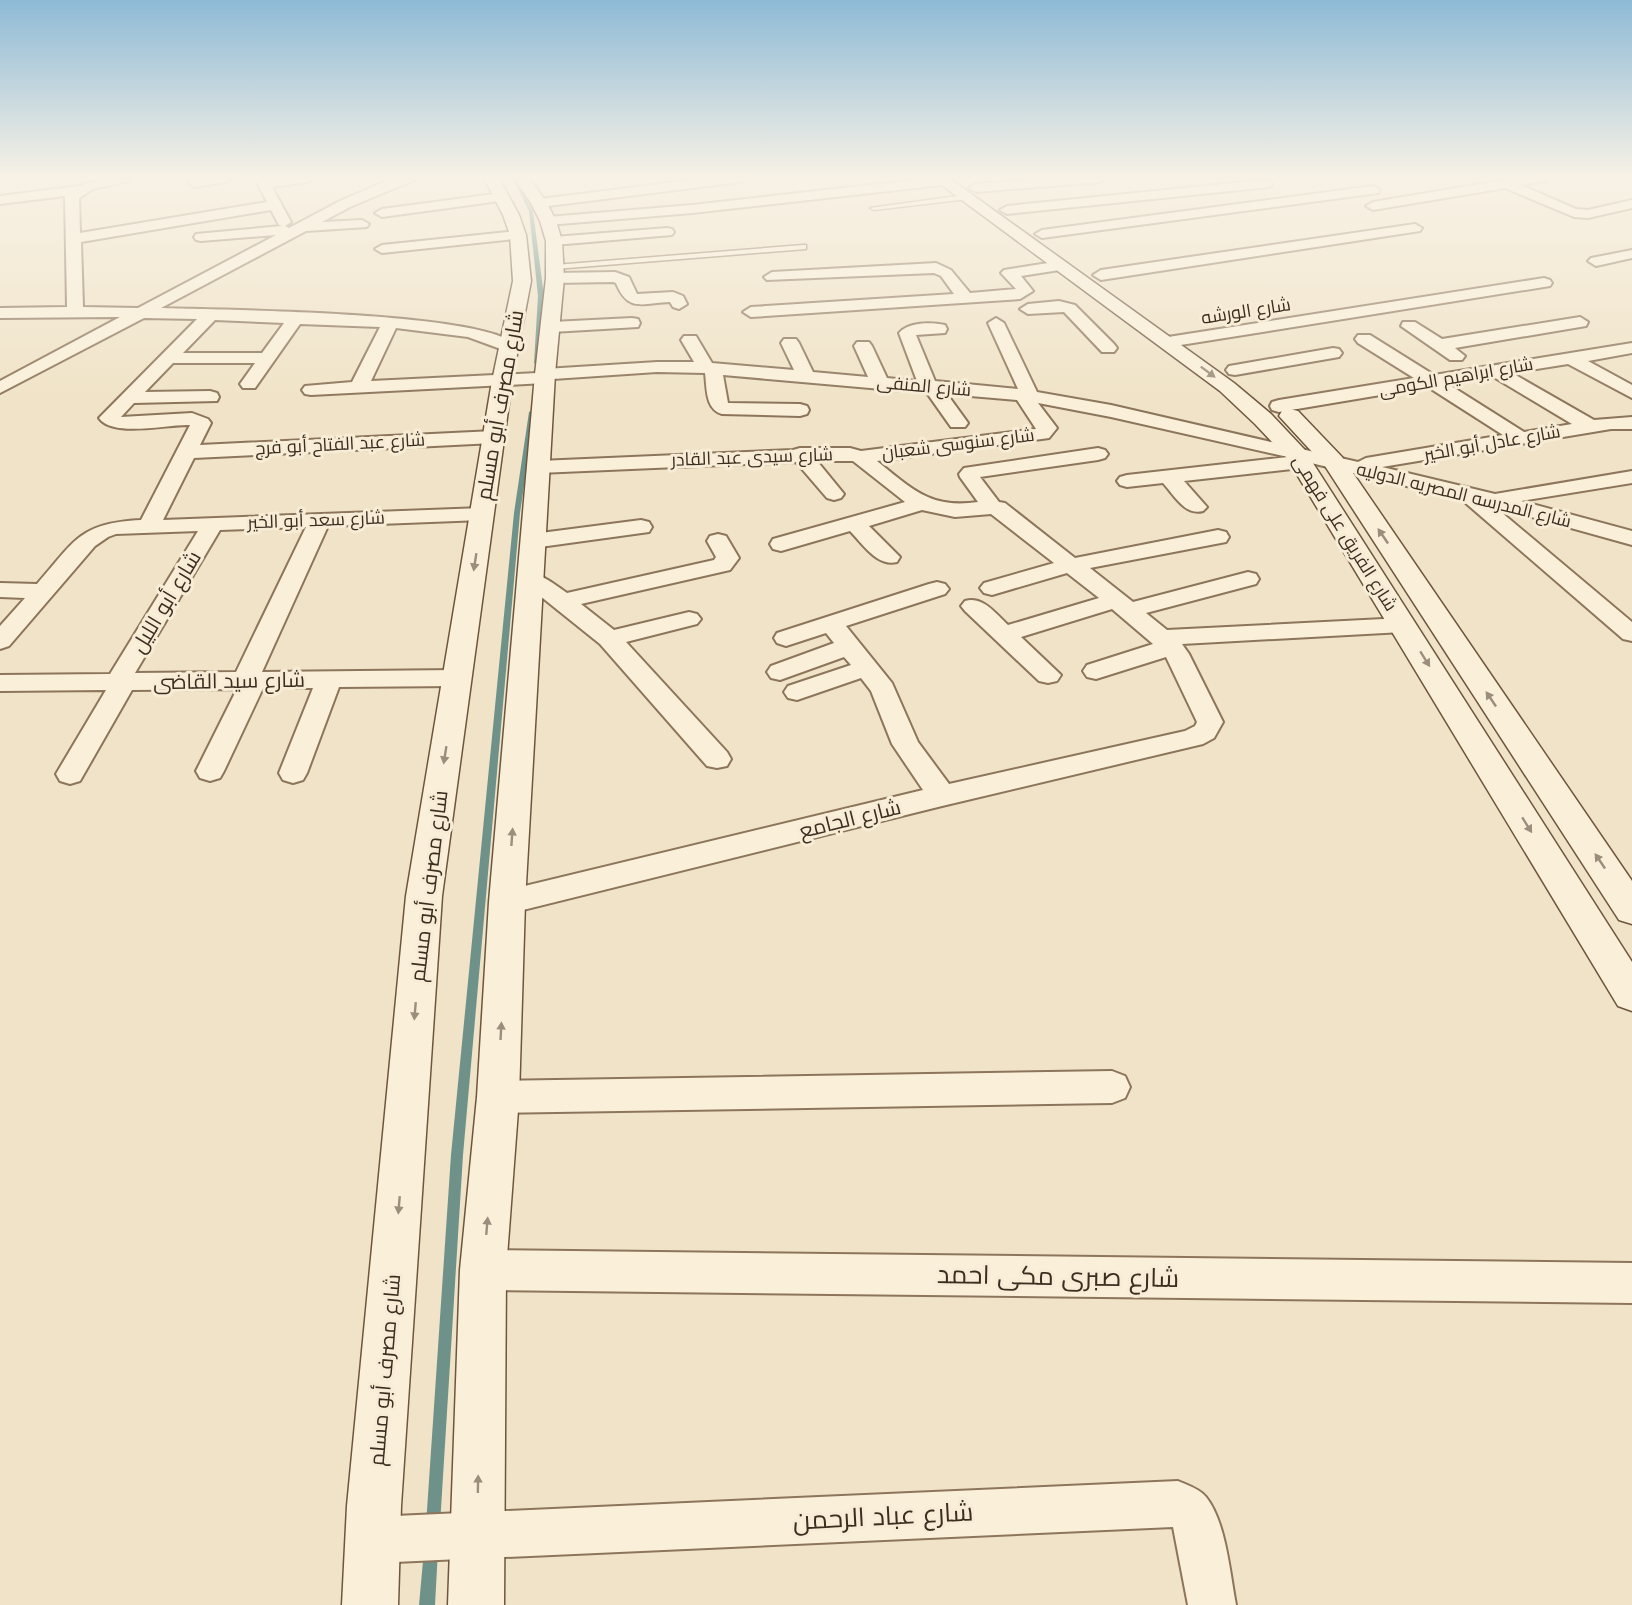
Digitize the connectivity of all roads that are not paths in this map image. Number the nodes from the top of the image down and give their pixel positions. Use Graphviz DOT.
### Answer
graph roads {
  1 [pos="73,253"];
  2 [pos="250,253"];
  3 [pos="524,253"];
  4 [pos="534,253"];
  5 [pos="577,253"];
  6 [pos="1056,253"];
  7 [pos="1061,253"];
  8 [pos="1199,253"];
  9 [pos="1632,254"];
  10 [pos="1596,261"];
  11 [pos="1076,267"];
  12 [pos="772,277"];
  13 [pos="1544,283"];
  14 [pos="666,284"];
  15 [pos="626,289"];
  16 [pos="1013,294"];
  17 [pos="964,297"];
  18 [pos="679,304"];
  19 [pos="1028,309"];
  20 [pos="75,311"];
  21 [pos="752,312"];
  22 [pos="0,313"];
  23 [pos="141,313"];
  24 [pos="211,315"];
  25 [pos="952,316"];
  26 [pos="295,319"];
  27 [pos="1514,319"];
  28 [pos="894,320"];
  29 [pos="1580,322"];
  30 [pos="390,323"];
  31 [pos="632,323"];
  32 [pos="1409,326"];
  33 [pos="551,329"];
  34 [pos="939,329"];
  35 [pos="1535,330"];
  36 [pos="510,339"];
  37 [pos="1364,339"];
  38 [pos="690,340"];
  39 [pos="1180,341"];
  40 [pos="790,343"];
  41 [pos="1439,345"];
  42 [pos="863,346"];
  43 [pos="1108,348"];
  44 [pos="1630,349"];
  45 [pos="1333,353"];
  46 [pos="167,358"];
  47 [pos="267,358"];
  48 [pos="1570,358"];
  49 [pos="709,369"];
  50 [pos="1235,370"];
  51 [pos="1489,372"];
  52 [pos="545,376"];
  53 [pos="806,376"];
  54 [pos="502,381"];
  55 [pos="880,382"];
  56 [pos="1432,382"];
  57 [pos="249,384"];
  58 [pos="930,386"];
  59 [pos="359,387"];
  60 [pos="0,388"];
  61 [pos="310,390"];
  62 [pos="1632,392"];
  63 [pos="1026,396"];
  64 [pos="210,397"];
  65 [pos="128,398"];
  66 [pos="1279,406"];
  67 [pos="800,410"];
  68 [pos="1111,411"];
  69 [pos="958,423"];
  70 [pos="1632,423"];
  71 [pos="1590,426"];
  72 [pos="1126,436"];
  73 [pos="494,437"];
  74 [pos="1521,438"];
  75 [pos="187,452"];
  76 [pos="800,454"];
  77 [pos="1098,454"];
  78 [pos="727,457"];
  79 [pos="860,457"];
  80 [pos="1300,458"];
  81 [pos="1343,465"];
  82 [pos="539,467"];
  83 [pos="1169,477"];
  84 [pos="1632,477"];
  85 [pos="739,481"];
  86 [pos="1127,481"];
  87 [pos="834,494"];
  88 [pos="1465,494"];
  89 [pos="1492,500"];
  90 [pos="921,504"];
  91 [pos="992,507"];
  92 [pos="1196,507"];
  93 [pos="482,514"];
  94 [pos="321,519"];
  95 [pos="214,523"];
  96 [pos="854,523"];
  97 [pos="150,526"];
  98 [pos="641,527"];
  99 [pos="1218,537"];
  100 [pos="1632,538"];
  101 [pos="533,541"];
  102 [pos="718,541"];
  103 [pos="781,544"];
  104 [pos="889,557"];
  105 [pos="1072,565"];
  106 [pos="530,579"];
  107 [pos="1248,579"];
  108 [pos="937,588"];
  109 [pos="992,588"];
  110 [pos="0,590"];
  111 [pos="44,591"];
  112 [pos="563,601"];
  113 [pos="1122,605"];
  114 [pos="973,606"];
  115 [pos="689,619"];
  116 [pos="831,623"];
  117 [pos="1404,625"];
  118 [pos="1004,634"];
  119 [pos="1632,634"];
  120 [pos="786,638"];
  121 [pos="609,639"];
  122 [pos="0,641"];
  123 [pos="1166,642"];
  124 [pos="849,646"];
  125 [pos="866,668"];
  126 [pos="1096,671"];
  127 [pos="780,672"];
  128 [pos="1048,675"];
  129 [pos="457,678"];
  130 [pos="250,680"];
  131 [pos="329,680"];
  132 [pos="8,682"];
  133 [pos="121,682"];
  134 [pos="797,692"];
  135 [pos="0,704"];
  136 [pos="717,759"];
  137 [pos="210,771"];
  138 [pos="293,773"];
  139 [pos="70,774"];
  140 [pos="942,796"];
  141 [pos="507,902"];
  142 [pos="1632,910"];
  143 [pos="1632,995"];
  144 [pos="1112,1087"];
  145 [pos="498,1097"];
  146 [pos="483,1270"];
  147 [pos="1632,1282"];
  148 [pos="478,1535"];
  149 [pos="373,1540"];
  150 [pos="370,1605"];
  151 [pos="476,1605"];
  152 [pos="1212,1605"];
  1 -- 20 [label="street"];
  2 -- 23 [label="street"];
  3 -- 36 [label="street, شارع مصرف أبو مسلم"];
  4 -- 33 [label="street, شارع مصرف أبو مسلم"];
  5 -- 15 [label="street"];
  6 -- 11 [label="street, شارع الفريق على فهمى"];
  7 -- 11 [label="street, شارع الفريق على فهمى"];
  8 -- 11 [label="street"];
  9 -- 10 [label="street"];
  11 -- 16 [label="street"];
  11 -- 39 [label="street, شارع الفريق على فهمى"];
  11 -- 39 [label="street, شارع الفريق على فهمى"];
  12 -- 17 [label="street"];
  13 -- 39 [label="street, شارع الورشه"];
  14 -- 15 [label="street"];
  15 -- 18 [label="street"];
  16 -- 17 [label="street"];
  16 -- 19 [label="street"];
  17 -- 21 [label="street"];
  19 -- 43 [label="street"];
  19 -- 63 [label="street"];
  20 -- 22 [label="street"];
  20 -- 23 [label="street"];
  23 -- 24 [label="street"];
  23 -- 60 [label="street"];
  24 -- 26 [label="street"];
  24 -- 46 [label="street"];
  25 -- 28 [label="street"];
  26 -- 30 [label="street"];
  26 -- 47 [label="street"];
  27 -- 35 [label="street"];
  29 -- 35 [label="street"];
  30 -- 36 [label="street"];
  30 -- 59 [label="street"];
  31 -- 33 [label="street"];
  32 -- 41 [label="street"];
  33 -- 36 [label="street"];
  33 -- 52 [label="street, شارع مصرف أبو مسلم"];
  34 -- 58 [label="street"];
  35 -- 41 [label="street"];
  36 -- 54 [label="street, شارع مصرف أبو مسلم"];
  37 -- 56 [label="street"];
  38 -- 49 [label="street"];
  39 -- 50 [label="street, شارع الفريق على فهمى"];
  39 -- 80 [label="street, شارع الفريق على فهمى, one-way"];
  40 -- 53 [label="street"];
  41 -- 51 [label="street"];
  42 -- 55 [label="street"];
  44 -- 48 [label="street, شارع ابراهيم الكومى"];
  45 -- 50 [label="street"];
  46 -- 47 [label="street"];
  46 -- 65 [label="street"];
  47 -- 57 [label="street"];
  48 -- 51 [label="street, شارع ابراهيم الكومى"];
  48 -- 62 [label="street"];
  49 -- 52 [label="street, شارع المنفى"];
  49 -- 53 [label="street, شارع المنفى"];
  49 -- 67 [label="street"];
  50 -- 66 [label="street, شارع الفريق على فهمى"];
  51 -- 56 [label="street, شارع ابراهيم الكومى"];
  51 -- 71 [label="street"];
  52 -- 54 [label="street, شارع المنفى"];
  52 -- 82 [label="street, شارع مصرف أبو مسلم"];
  53 -- 55 [label="street, شارع المنفى"];
  54 -- 59 [label="street, شارع المنفى"];
  54 -- 73 [label="street, شارع مصرف أبو مسلم"];
  55 -- 58 [label="street, شارع المنفى"];
  56 -- 66 [label="street, شارع ابراهيم الكومى"];
  56 -- 74 [label="street"];
  58 -- 63 [label="street, شارع المنفى"];
  58 -- 69 [label="street"];
  59 -- 61 [label="street, شارع المنفى"];
  63 -- 68 [label="street, شارع المنفى"];
  63 -- 79 [label="street, شارع سنوسى شعبان"];
  64 -- 65 [label="street"];
  65 -- 75 [label="street"];
  66 -- 81 [label="street, شارع الفريق على فهمى"];
  68 -- 72 [label="street"];
  68 -- 80 [label="street, شارع المنفى"];
  70 -- 71 [label="street, شارع عادل أبو الخير"];
  71 -- 74 [label="street, شارع عادل أبو الخير"];
  73 -- 75 [label="street, شارع عبد الفتاح أبو فرج"];
  73 -- 93 [label="street, شارع مصرف أبو مسلم"];
  74 -- 81 [label="street, شارع عادل أبو الخير"];
  75 -- 97 [label="street"];
  76 -- 78 [label="street, شارع سيدى عبد القادر"];
  76 -- 79 [label="street, شارع سيدى عبد القادر"];
  76 -- 87 [label="street"];
  77 -- 91 [label="street"];
  78 -- 82 [label="street, شارع سيدى عبد القادر"];
  78 -- 85 [label="street"];
  79 -- 90 [label="street, شارع سيدى عبد القادر"];
  80 -- 81 [label="street, شارع المدرسه المصريه الدوليه"];
  80 -- 83 [label="street"];
  80 -- 117 [label="street, شارع الفريق على فهمى"];
  81 -- 88 [label="street, شارع المدرسه المصريه الدوليه"];
  142 -- 81 [label="street, شارع الفريق على فهمى, one-way"];
  82 -- 101 [label="street, شارع مصرف أبو مسلم"];
  83 -- 86 [label="street"];
  83 -- 92 [label="street"];
  84 -- 89 [label="street"];
  88 -- 89 [label="street, شارع المدرسه المصريه الدوليه"];
  88 -- 119 [label="street"];
  89 -- 100 [label="street, شارع المدرسه المصريه الدوليه"];
  90 -- 91 [label="street, شارع سيدى عبد القادر"];
  90 -- 96 [label="street"];
  91 -- 105 [label="street"];
  93 -- 94 [label="street, شارع سعد أبو الخير"];
  93 -- 129 [label="street, شارع مصرف أبو مسلم, one-way"];
  94 -- 95 [label="street, شارع سعد أبو الخير"];
  94 -- 130 [label="street"];
  95 -- 97 [label="street, شارع سعد أبو الخير"];
  95 -- 133 [label="street, شارع أبو الليل"];
  96 -- 103 [label="street"];
  96 -- 104 [label="street"];
  97 -- 111 [label="street, شارع سعد أبو الخير"];
  98 -- 101 [label="street"];
  99 -- 105 [label="street"];
  101 -- 106 [label="street, شارع مصرف أبو مسلم"];
  102 -- 112 [label="street"];
  105 -- 109 [label="street"];
  105 -- 113 [label="street"];
  106 -- 112 [label="street"];
  141 -- 106 [label="street, شارع مصرف أبو مسلم, one-way"];
  107 -- 113 [label="street"];
  108 -- 116 [label="street"];
  110 -- 111 [label="street"];
  111 -- 122 [label="street"];
  112 -- 121 [label="street"];
  113 -- 118 [label="street"];
  113 -- 123 [label="street"];
  114 -- 118 [label="street"];
  115 -- 121 [label="street"];
  116 -- 120 [label="street"];
  116 -- 124 [label="street"];
  117 -- 123 [label="street"];
  117 -- 143 [label="street, شارع الفريق على فهمى, one-way"];
  118 -- 128 [label="street"];
  121 -- 136 [label="street"];
  123 -- 126 [label="street"];
  123 -- 140 [label="street, شارع الجامع"];
  124 -- 125 [label="street"];
  124 -- 127 [label="street"];
  125 -- 134 [label="street"];
  125 -- 140 [label="street"];
  129 -- 131 [label="street, شارع سيد القاضى"];
  129 -- 149 [label="street, شارع مصرف أبو مسلم, one-way"];
  130 -- 131 [label="street, شارع سيد القاضى"];
  130 -- 133 [label="street, شارع سيد القاضى"];
  130 -- 137 [label="street"];
  131 -- 138 [label="street"];
  132 -- 133 [label="street, شارع سيد القاضى"];
  132 -- 135 [label="street"];
  133 -- 139 [label="street, شارع أبو الليل"];
  140 -- 141 [label="street, شارع الجامع"];
  145 -- 141 [label="street, شارع مصرف أبو مسلم, one-way"];
  144 -- 145 [label="street"];
  146 -- 145 [label="street, شارع مصرف أبو مسلم, one-way"];
  146 -- 147 [label="street, شارع صبرى مكى احمد"];
  148 -- 146 [label="street, شارع مصرف أبو مسلم, one-way"];
  148 -- 149 [label="street, شارع عباد الرحمن"];
  148 -- 151 [label="street, شارع مصرف أبو مسلم"];
  148 -- 152 [label="street, شارع عباد الرحمن"];
  149 -- 150 [label="street, شارع مصرف أبو مسلم"];
}
